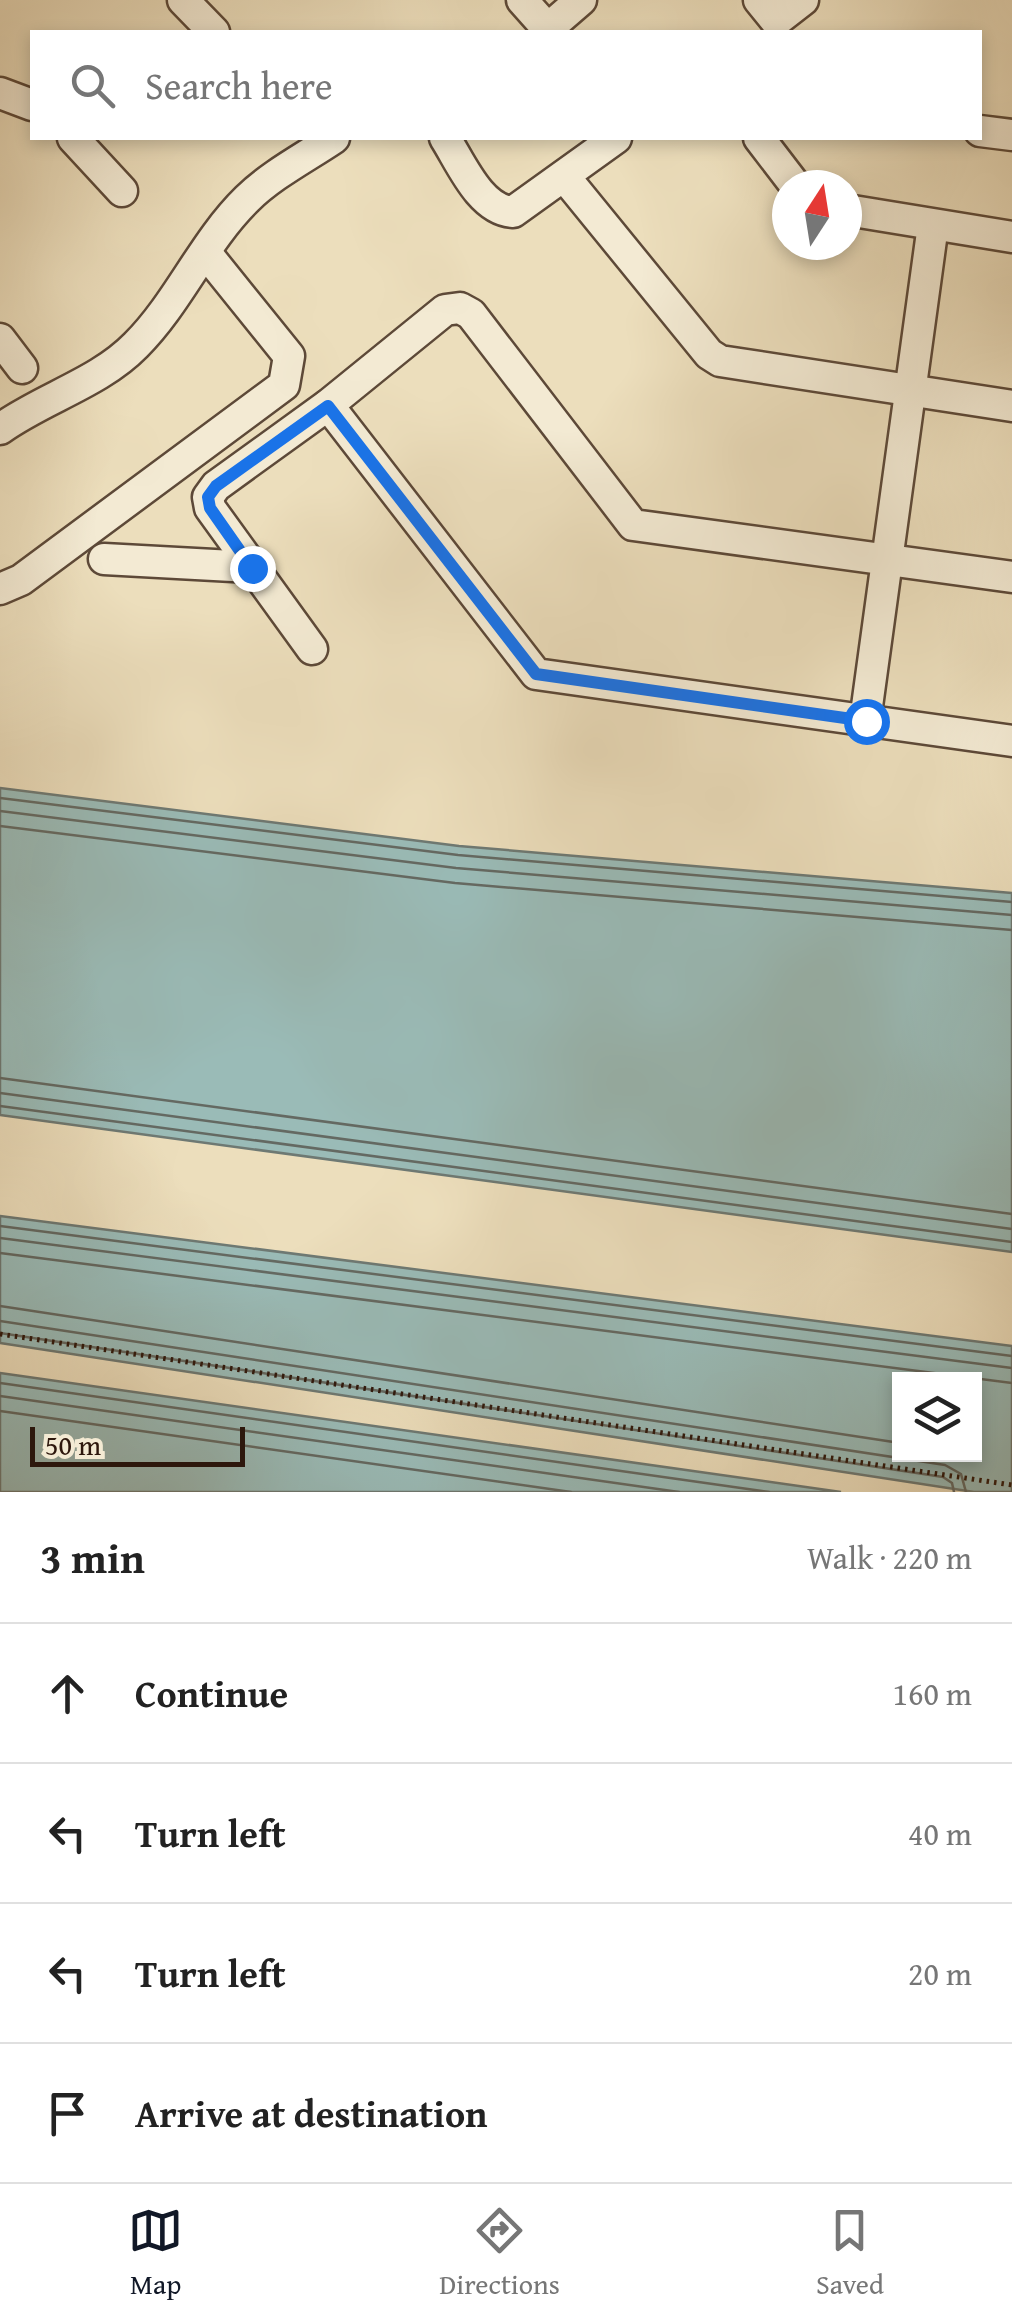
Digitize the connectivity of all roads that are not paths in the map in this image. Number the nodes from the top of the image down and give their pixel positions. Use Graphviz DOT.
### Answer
graph roads {
  1 [pos="183,0"];
  2 [pos="522,0"];
  3 [pos="581,0"];
  4 [pos="803,0"];
  5 [pos="765,18"];
  6 [pos="212,30"];
  7 [pos="545,30"];
  8 [pos="0,93"];
  9 [pos="30,103"];
  10 [pos="982,130"];
  11 [pos="1012,135"];
  12 [pos="76,140"];
  13 [pos="331,140"];
  14 [pos="445,140"];
  15 [pos="613,140"];
  16 [pos="761,140"];
  17 [pos="784,170"];
  18 [pos="564,176"];
  19 [pos="122,191"];
  20 [pos="862,213"];
  21 [pos="933,226"];
  22 [pos="1012,237"];
  23 [pos="206,253"];
  24 [pos="0,339"];
  25 [pos="22,368"];
  26 [pos="908,392"];
  27 [pos="328,406"];
  28 [pos="1012,406"];
  29 [pos="0,430"];
  30 [pos="104,560"];
  31 [pos="888,561"];
  32 [pos="252,568"];
  33 [pos="1012,577"];
  34 [pos="0,589"];
  35 [pos="312,649"];
  36 [pos="866,721"];
  37 [pos="1012,741"];
  1 -- 6 [label="street"];
  2 -- 7 [label="street"];
  3 -- 7 [label="street"];
  4 -- 5 [label="street"];
  8 -- 9 [label="street"];
  10 -- 11 [label="street"];
  12 -- 19 [label="street"];
  13 -- 23 [label="street"];
  14 -- 18 [label="street"];
  15 -- 18 [label="street"];
  16 -- 17 [label="street"];
  18 -- 26 [label="street"];
  20 -- 21 [label="street"];
  21 -- 22 [label="street"];
  21 -- 26 [label="street"];
  23 -- 29 [label="street"];
  23 -- 34 [label="street"];
  24 -- 25 [label="street"];
  26 -- 28 [label="street"];
  26 -- 31 [label="street"];
  27 -- 31 [label="street"];
  27 -- 32 [label="street"];
  27 -- 36 [label="street"];
  30 -- 32 [label="street"];
  31 -- 33 [label="street"];
  31 -- 36 [label="street"];
  32 -- 35 [label="street"];
  36 -- 37 [label="street"];
}
